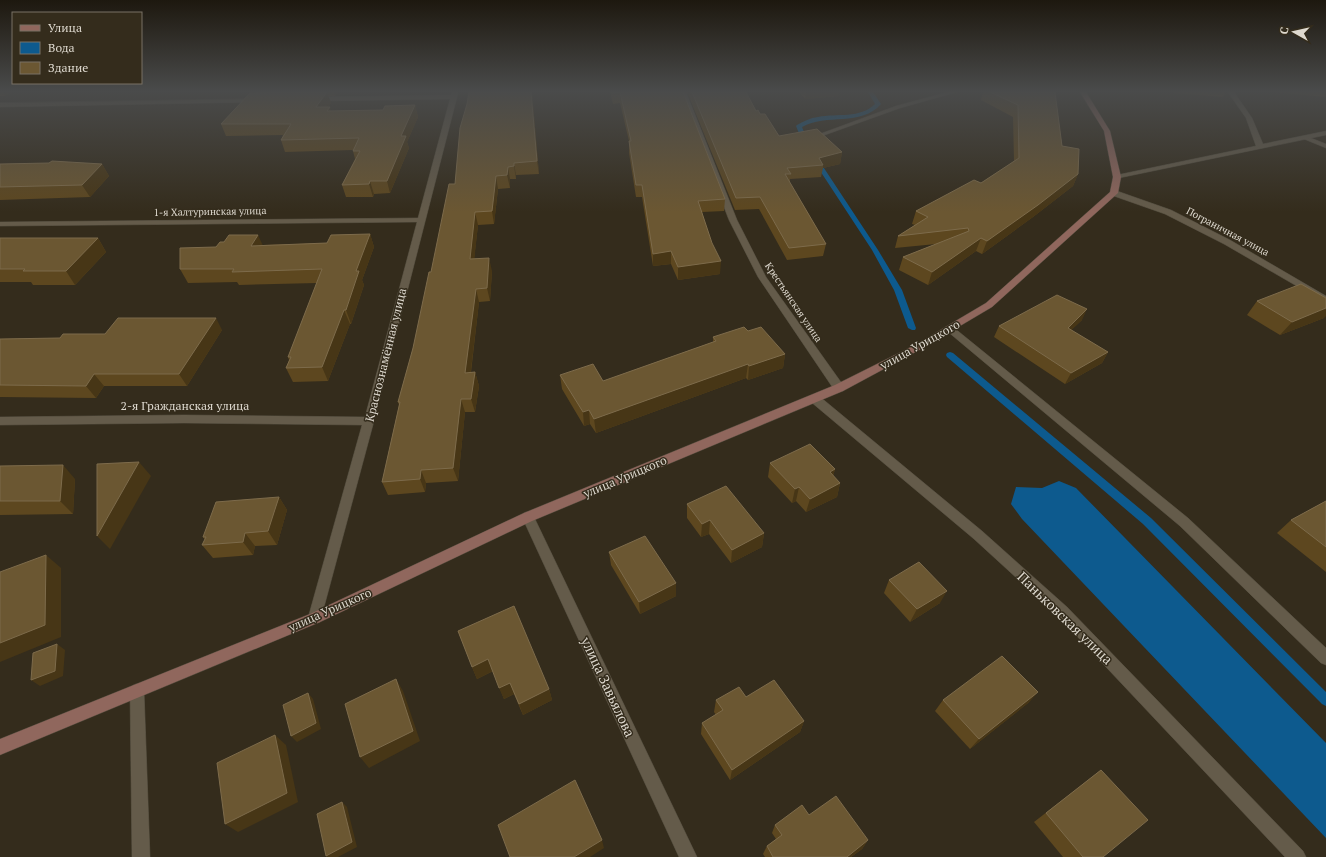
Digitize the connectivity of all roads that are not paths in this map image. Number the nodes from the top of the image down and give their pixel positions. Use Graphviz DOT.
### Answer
graph roads {
  1 [pos="444,132"];
  2 [pos="699,132"];
  3 [pos="828,132"];
  4 [pos="1107,132"];
  5 [pos="1254,132"];
  6 [pos="1326,133"];
  7 [pos="820,135"];
  8 [pos="1306,138"];
  9 [pos="1260,146"];
  10 [pos="1326,146"];
  11 [pos="1117,177"];
  12 [pos="1114,194"];
  13 [pos="421,220"];
  14 [pos="0,224"];
  15 [pos="1326,300"];
  16 [pos="950,329"];
  17 [pos="839,388"];
  18 [pos="815,399"];
  19 [pos="0,421"];
  20 [pos="370,421"];
  21 [pos="528,517"];
  22 [pos="315,618"];
  23 [pos="1326,658"];
  24 [pos="137,691"];
  25 [pos="0,747"];
  26 [pos="141,857"];
  27 [pos="688,857"];
  28 [pos="1297,857"];
  1 -- 13 [label="street, Краснознамённая улица"];
  2 -- 17 [label="street, Крестьянская улица"];
  3 -- 7 [label="street"];
  4 -- 11 [label="main road"];
  5 -- 9 [label="street"];
  6 -- 8 [label="street"];
  8 -- 9 [label="street"];
  8 -- 10 [label="street"];
  9 -- 11 [label="street"];
  11 -- 12 [label="main road"];
  12 -- 15 [label="street, Пограничная улица"];
  12 -- 16 [label="main road, улица Урицкого"];
  13 -- 14 [label="street, 1-я Халтуринская улица"];
  13 -- 20 [label="street, Краснознамённая улица"];
  16 -- 17 [label="main road, улица Урицкого"];
  16 -- 23 [label="street"];
  17 -- 18 [label="main road, улица Урицкого"];
  18 -- 21 [label="main road, улица Урицкого"];
  18 -- 28 [label="street, Паньковская улица"];
  19 -- 20 [label="street, 2-я Гражданская улица"];
  20 -- 22 [label="street, Краснознамённая улица"];
  21 -- 22 [label="main road, улица Урицкого"];
  21 -- 27 [label="street, улица Завьялова"];
  22 -- 24 [label="main road, улица Урицкого"];
  24 -- 25 [label="main road, улица Урицкого"];
  24 -- 26 [label="street"];
}
